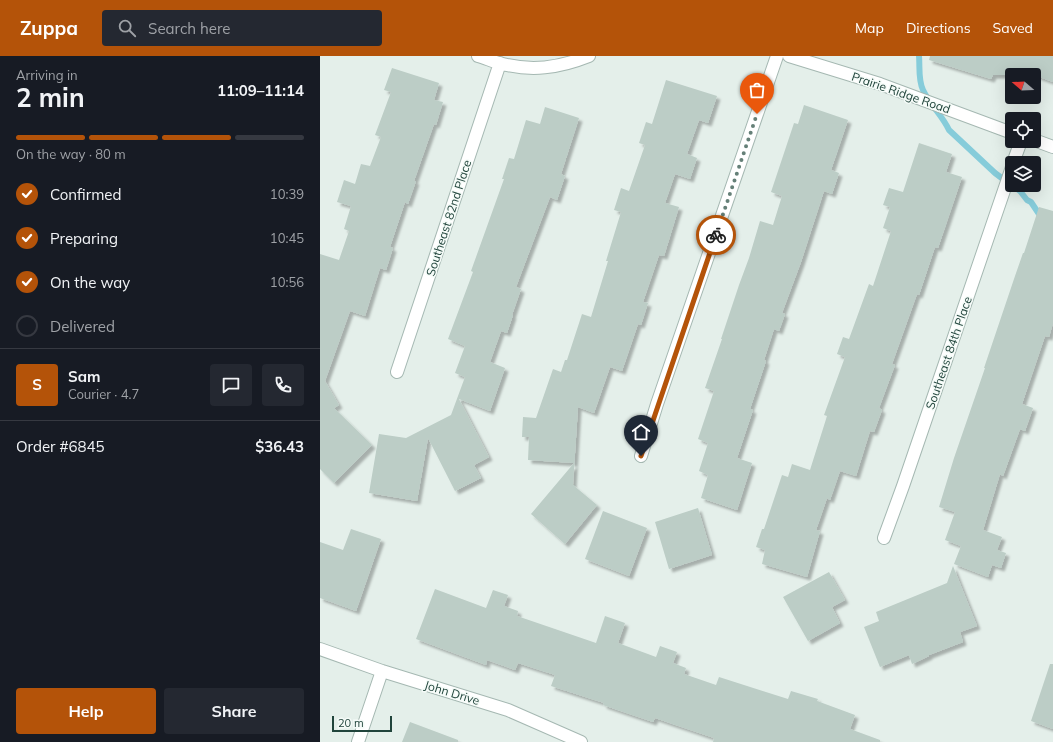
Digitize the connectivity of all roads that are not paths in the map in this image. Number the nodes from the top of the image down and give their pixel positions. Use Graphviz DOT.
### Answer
graph roads {
  1 [pos="478,56"];
  2 [pos="589,56"];
  3 [pos="777,56"];
  4 [pos="789,56"];
  5 [pos="500,63"];
  6 [pos="1005,130"];
  7 [pos="1041,143"];
  8 [pos="1053,147"];
  9 [pos="1005,187"];
  10 [pos="397,372"];
  11 [pos="641,456"];
  12 [pos="884,538"];
  13 [pos="320,649"];
  14 [pos="382,671"];
  15 [pos="358,742"];
  16 [pos="581,742"];
  1 -- 5 [label="street"];
  2 -- 5 [label="street"];
  3 -- 11 [label="street"];
  4 -- 6 [label="street, Prairie Ridge Road"];
  5 -- 10 [label="street, Southeast 82nd Place"];
  7 -- 8 [label="street"];
  9 -- 12 [label="street, Southeast 84th Place"];
  13 -- 14 [label="street, John Drive"];
  14 -- 15 [label="street"];
  14 -- 16 [label="street, John Drive"];
}
